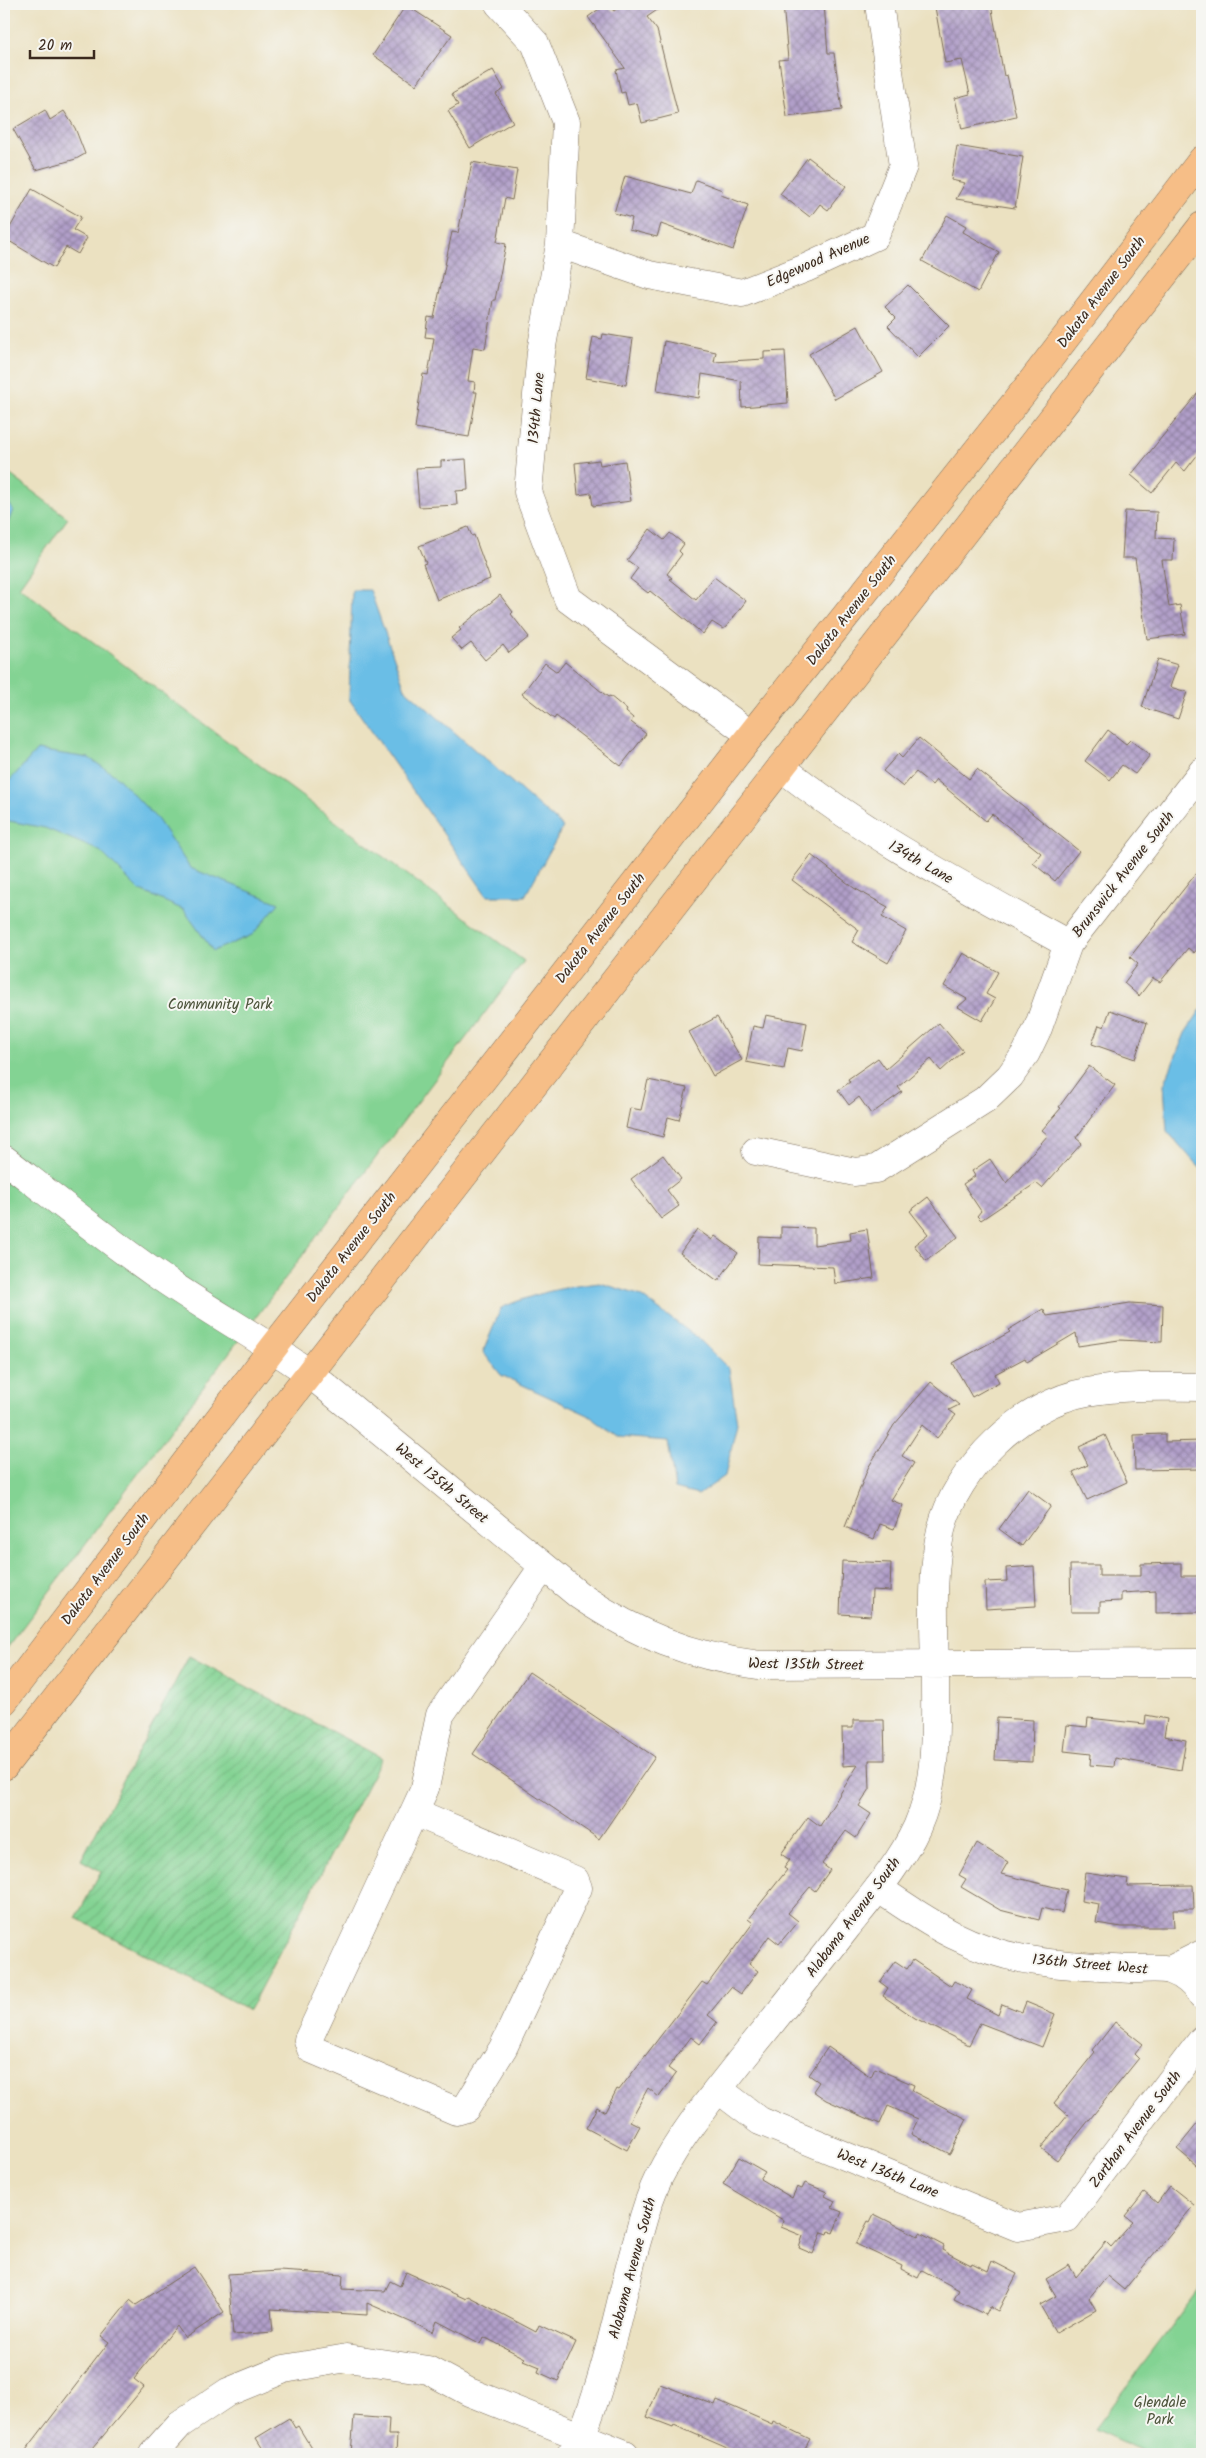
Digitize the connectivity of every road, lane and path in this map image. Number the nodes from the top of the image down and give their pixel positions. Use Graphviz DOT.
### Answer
graph roads {
  1 [pos="499,4"];
  2 [pos="879,4"];
  3 [pos="1202,160"];
  4 [pos="1202,226"];
  5 [pos="560,244"];
  6 [pos="751,735"];
  7 [pos="781,767"];
  8 [pos="1202,772"];
  9 [pos="1068,944"];
  10 [pos="756,1151"];
  11 [pos="4,1159"];
  12 [pos="273,1348"];
  13 [pos="309,1374"];
  14 [pos="1202,1386"];
  15 [pos="544,1567"];
  16 [pos="1202,1663"];
  17 [pos="935,1665"];
  18 [pos="4,1701"];
  19 [pos="4,1766"];
  20 [pos="414,1812"];
  21 [pos="878,1888"];
  22 [pos="1202,1954"];
  23 [pos="1170,1970"];
  24 [pos="1201,1994"];
  25 [pos="1202,2040"];
  26 [pos="718,2090"];
  27 [pos="1067,2218"];
  28 [pos="576,2445"];
  29 [pos="153,2454"];
  30 [pos="625,2454"];
  1 -- 5 [label="street, 134th Lane"];
  2 -- 5 [label="street, Edgewood Avenue"];
  3 -- 6 [label="main road, Dakota Avenue South"];
  4 -- 7 [label="main road"];
  5 -- 6 [label="street, 134th Lane"];
  6 -- 12 [label="main road, Dakota Avenue South"];
  7 -- 9 [label="street, 134th Lane"];
  7 -- 13 [label="main road"];
  8 -- 9 [label="street, Brunswick Avenue South"];
  9 -- 10 [label="street, Brunswick Avenue South"];
  11 -- 12 [label="street, West 135th Street"];
  12 -- 13 [label="street, West 135th Street"];
  12 -- 18 [label="main road, Dakota Avenue South"];
  13 -- 15 [label="street, West 135th Street"];
  13 -- 19 [label="main road"];
  14 -- 17 [label="street, Alabama Avenue South"];
  15 -- 17 [label="street, West 135th Street"];
  15 -- 20 [label="street"];
  16 -- 17 [label="street, West 135th Street"];
  17 -- 21 [label="street, Alabama Avenue South"];
  20 -- 20 [label="street"];
  21 -- 23 [label="street, 136th Street West"];
  21 -- 26 [label="street, Alabama Avenue South"];
  22 -- 23 [label="street, 136th Street West"];
  23 -- 24 [label="street, 136th Street West"];
  25 -- 27 [label="street, Zarthan Avenue South"];
  26 -- 27 [label="street, West 136th Lane"];
  26 -- 28 [label="street, Alabama Avenue South"];
  28 -- 29 [label="street"];
  28 -- 30 [label="street"];
}
